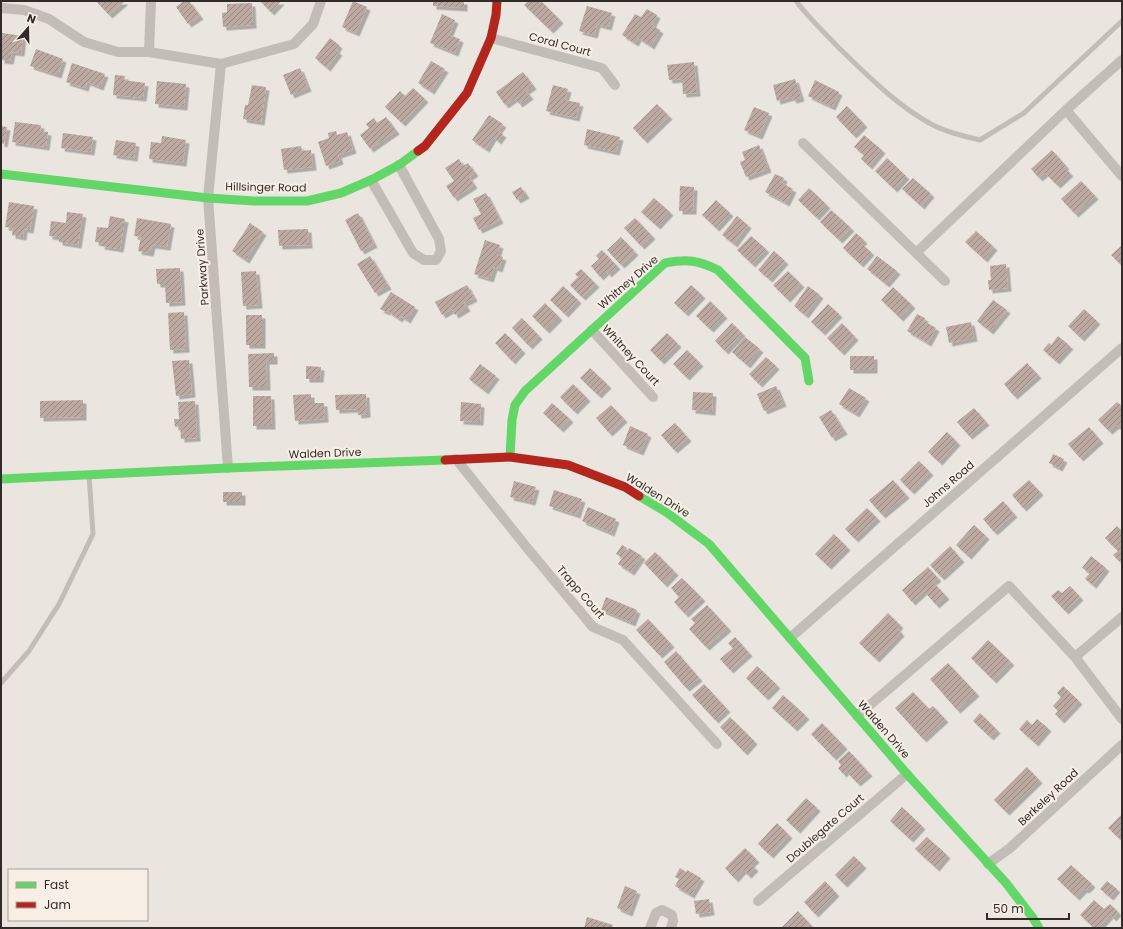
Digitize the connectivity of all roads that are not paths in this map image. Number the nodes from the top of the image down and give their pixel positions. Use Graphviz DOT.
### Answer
graph roads {
  1 [pos="151,1"];
  2 [pos="321,1"];
  3 [pos="497,1"];
  4 [pos="796,1"];
  5 [pos="1,8"];
  6 [pos="1122,21"];
  7 [pos="491,38"];
  8 [pos="149,52"];
  9 [pos="1122,60"];
  10 [pos="221,64"];
  11 [pos="615,85"];
  12 [pos="1066,110"];
  13 [pos="803,143"];
  14 [pos="399,165"];
  15 [pos="1,174"];
  16 [pos="1122,176"];
  17 [pos="371,180"];
  18 [pos="208,198"];
  19 [pos="916,252"];
  20 [pos="945,281"];
  21 [pos="592,330"];
  22 [pos="1122,348"];
  23 [pos="809,381"];
  24 [pos="653,397"];
  25 [pos="510,457"];
  26 [pos="456,458"];
  27 [pos="228,468"];
  28 [pos="89,474"];
  29 [pos="1,478"];
  30 [pos="1122,617"];
  31 [pos="790,638"];
  32 [pos="1075,657"];
  33 [pos="1,683"];
  34 [pos="857,716"];
  35 [pos="1122,719"];
  36 [pos="717,744"];
  37 [pos="1122,745"];
  38 [pos="907,774"];
  39 [pos="988,864"];
  40 [pos="758,901"];
  41 [pos="1033,918"];
  42 [pos="650,928"];
  43 [pos="671,928"];
  44 [pos="1039,928"];
  45 [pos="1042,928"];
  1 -- 8 [label="street"];
  2 -- 10 [label="street"];
  3 -- 7 [label="street, Hillsinger Road"];
  4 -- 6 [label="lane"];
  5 -- 8 [label="street"];
  7 -- 11 [label="street, Coral Court"];
  7 -- 14 [label="street, Hillsinger Road"];
  8 -- 10 [label="street"];
  9 -- 12 [label="street"];
  10 -- 18 [label="street, Parkway Drive"];
  12 -- 16 [label="street"];
  12 -- 19 [label="street"];
  13 -- 19 [label="street"];
  14 -- 17 [label="street, Hillsinger Road"];
  14 -- 17 [label="street"];
  15 -- 18 [label="street, Hillsinger Road"];
  17 -- 18 [label="street, Hillsinger Road"];
  18 -- 27 [label="street, Parkway Drive"];
  19 -- 20 [label="street"];
  21 -- 23 [label="street, Whitney Drive"];
  21 -- 24 [label="street, Whitney Court"];
  21 -- 25 [label="street, Whitney Drive"];
  22 -- 31 [label="street, Johns Road"];
  25 -- 26 [label="street, Walden Drive"];
  25 -- 31 [label="street, Walden Drive"];
  26 -- 27 [label="street, Walden Drive"];
  26 -- 36 [label="street, Trapp Court"];
  27 -- 28 [label="street, Walden Drive"];
  28 -- 29 [label="street, Walden Drive"];
  28 -- 33 [label="lane"];
  30 -- 32 [label="street"];
  31 -- 34 [label="street, Walden Drive"];
  32 -- 34 [label="street"];
  32 -- 35 [label="street"];
  34 -- 38 [label="street, Walden Drive"];
  37 -- 39 [label="street, Berkeley Road"];
  38 -- 39 [label="street, Walden Drive"];
  38 -- 40 [label="street, Doublegate Court"];
  39 -- 41 [label="street, Walden Drive"];
  41 -- 44 [label="street, Walden Drive"];
  41 -- 45 [label="street, Walden Drive"];
  42 -- 43 [label="street"];
}
